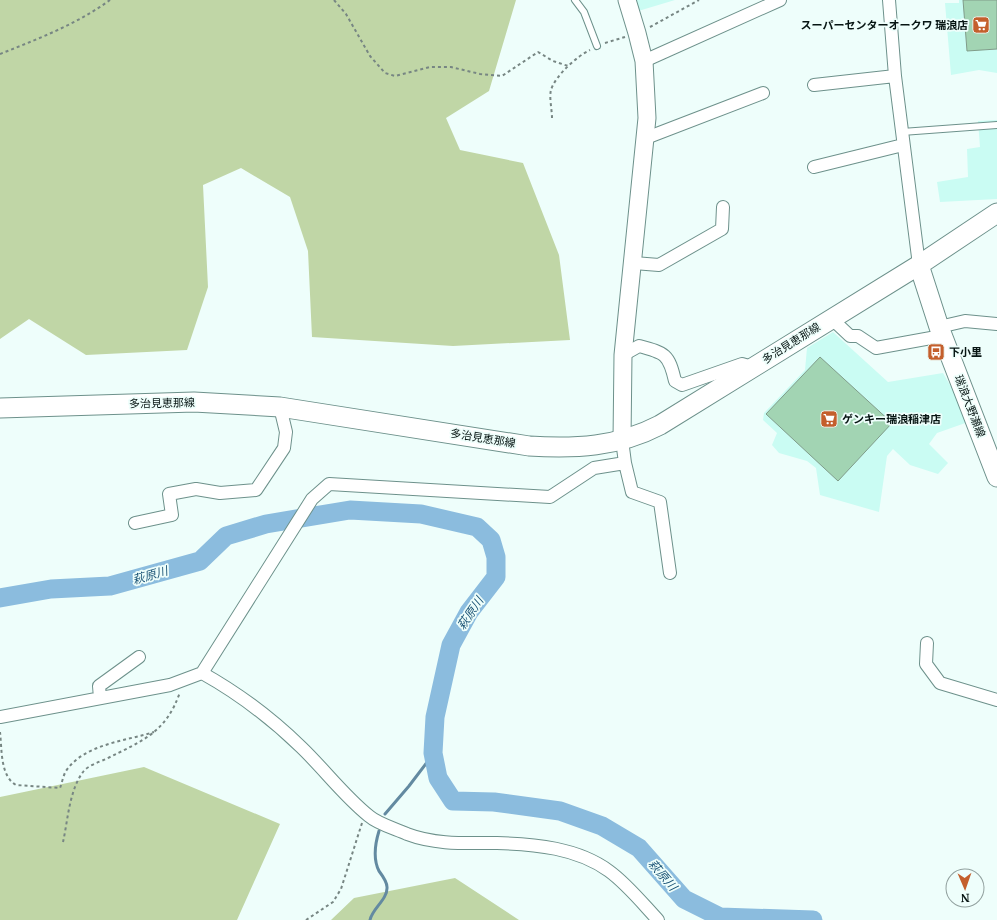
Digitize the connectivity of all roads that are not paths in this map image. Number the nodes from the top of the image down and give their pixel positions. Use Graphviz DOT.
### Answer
graph roads {
  1 [pos="575,0"];
  2 [pos="627,0"];
  3 [pos="780,0"];
  4 [pos="889,0"];
  5 [pos="597,46"];
  6 [pos="644,61"];
  7 [pos="895,76"];
  8 [pos="814,85"];
  9 [pos="763,93"];
  10 [pos="997,125"];
  11 [pos="902,132"];
  12 [pos="646,138"];
  13 [pos="903,145"];
  14 [pos="814,167"];
  15 [pos="723,207"];
  16 [pos="997,213"];
  17 [pos="634,262"];
  18 [pos="919,265"];
  19 [pos="832,318"];
  20 [pos="997,324"];
  21 [pos="941,331"];
  22 [pos="623,356"];
  23 [pos="752,367"];
  24 [pos="280,407"];
  25 [pos="0,408"];
  26 [pos="622,440"];
  27 [pos="625,463"];
  28 [pos="997,477"];
  29 [pos="135,523"];
  30 [pos="670,573"];
  31 [pos="927,643"];
  32 [pos="139,657"];
  33 [pos="202,673"];
  34 [pos="100,698"];
  35 [pos="997,700"];
  36 [pos="0,717"];
  37 [pos="658,920"];
  1 -- 5 [label="lane"];
  2 -- 6 [label="street"];
  3 -- 6 [label="street"];
  4 -- 7 [label="street"];
  6 -- 12 [label="street"];
  7 -- 8 [label="street"];
  7 -- 11 [label="street"];
  9 -- 12 [label="street"];
  10 -- 11 [label="lane"];
  11 -- 13 [label="street"];
  12 -- 17 [label="street"];
  13 -- 14 [label="street"];
  13 -- 18 [label="street"];
  15 -- 17 [label="street"];
  16 -- 18 [label="main road"];
  17 -- 22 [label="street"];
  18 -- 19 [label="main road, 多治見恵那線"];
  18 -- 21 [label="main road, 瑞浪大野瀬線"];
  19 -- 21 [label="street"];
  19 -- 23 [label="main road, 多治見恵那線"];
  20 -- 21 [label="street"];
  21 -- 28 [label="main road, 瑞浪大野瀬線"];
  22 -- 23 [label="street"];
  22 -- 26 [label="street"];
  23 -- 26 [label="main road, 多治見恵那線"];
  24 -- 25 [label="main road, 多治見恵那線"];
  24 -- 26 [label="main road, 多治見恵那線"];
  24 -- 29 [label="street"];
  26 -- 27 [label="street"];
  27 -- 30 [label="street"];
  27 -- 33 [label="street"];
  31 -- 35 [label="street"];
  32 -- 34 [label="street"];
  33 -- 34 [label="street"];
  33 -- 37 [label="street"];
  34 -- 36 [label="street"];
}
